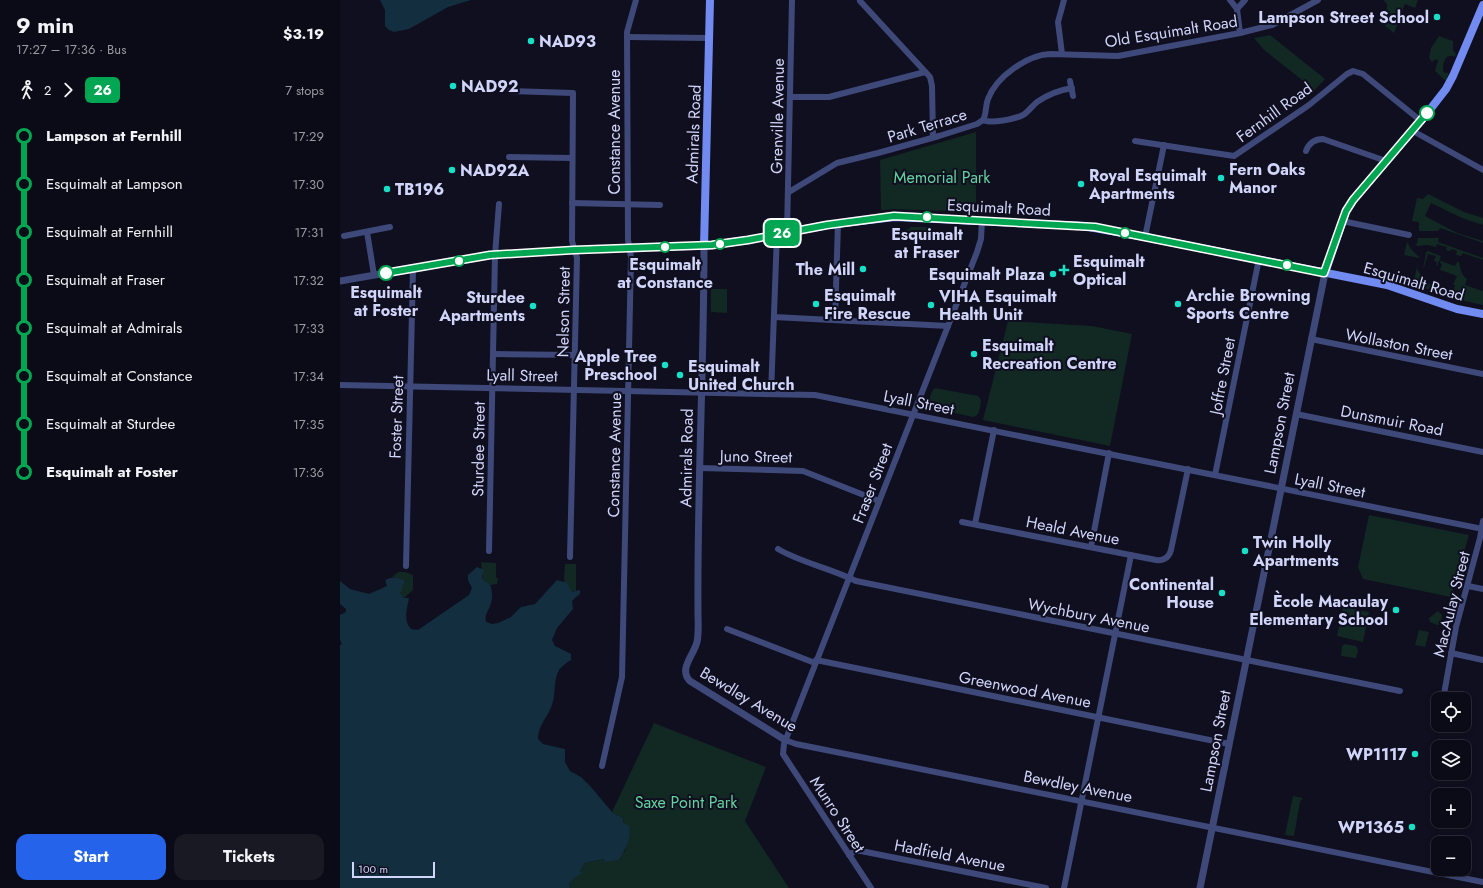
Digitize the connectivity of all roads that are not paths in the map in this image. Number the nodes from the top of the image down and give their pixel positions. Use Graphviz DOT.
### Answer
graph roads {
  1 [pos="636,0"];
  2 [pos="710,0"];
  3 [pos="792,0"];
  4 [pos="1064,0"];
  5 [pos="1230,0"];
  6 [pos="1245,0"];
  7 [pos="1318,0"];
  8 [pos="860,1"];
  9 [pos="1483,5"];
  10 [pos="1237,9"];
  11 [pos="1240,33"];
  12 [pos="627,37"];
  13 [pos="709,38"];
  14 [pos="1062,54"];
  15 [pos="925,72"];
  16 [pos="510,91"];
  17 [pos="1073,96"];
  18 [pos="790,97"];
  19 [pos="983,120"];
  20 [pos="1421,121"];
  21 [pos="1413,131"];
  22 [pos="933,138"];
  23 [pos="1135,141"];
  24 [pos="1164,145"];
  25 [pos="1306,151"];
  26 [pos="509,157"];
  27 [pos="572,158"];
  28 [pos="1386,162"];
  29 [pos="1483,170"];
  30 [pos="789,192"];
  31 [pos="572,203"];
  32 [pos="499,204"];
  33 [pos="627,204"];
  34 [pos="660,205"];
  35 [pos="982,220"];
  36 [pos="1342,222"];
  37 [pos="838,223"];
  38 [pos="390,227"];
  39 [pos="367,232"];
  40 [pos="788,232"];
  41 [pos="777,234"];
  42 [pos="1409,235"];
  43 [pos="344,236"];
  44 [pos="1146,237"];
  45 [pos="704,246"];
  46 [pos="629,248"];
  47 [pos="574,250"];
  48 [pos="495,255"];
  49 [pos="1259,259"];
  50 [pos="413,269"];
  51 [pos="1324,273"];
  52 [pos="374,275"];
  53 [pos="340,281"];
  54 [pos="1483,314"];
  55 [pos="774,317"];
  56 [pos="835,320"];
  57 [pos="948,326"];
  58 [pos="1310,339"];
  59 [pos="493,354"];
  60 [pos="575,355"];
  61 [pos="1483,374"];
  62 [pos="340,385"];
  63 [pos="410,386"];
  64 [pos="492,388"];
  65 [pos="574,390"];
  66 [pos="629,391"];
  67 [pos="701,392"];
  68 [pos="771,394"];
  69 [pos="913,414"];
  70 [pos="1296,414"];
  71 [pos="994,430"];
  72 [pos="1483,452"];
  73 [pos="1109,453"];
  74 [pos="700,468"];
  75 [pos="1188,469"];
  76 [pos="1215,475"];
  77 [pos="1280,488"];
  78 [pos="879,501"];
  79 [pos="1483,521"];
  80 [pos="962,522"];
  81 [pos="975,524"];
  82 [pos="1482,529"];
  83 [pos="1090,547"];
  84 [pos="778,549"];
  85 [pos="489,551"];
  86 [pos="1131,555"];
  87 [pos="570,557"];
  88 [pos="406,566"];
  89 [pos="849,578"];
  90 [pos="1468,586"];
  91 [pos="1483,589"];
  92 [pos="727,629"];
  93 [pos="1116,634"];
  94 [pos="1451,653"];
  95 [pos="1246,660"];
  96 [pos="1483,660"];
  97 [pos="816,662"];
  98 [pos="686,675"];
  99 [pos="1400,691"];
  100 [pos="1444,692"];
  101 [pos="1099,718"];
  102 [pos="785,740"];
  103 [pos="1229,744"];
  104 [pos="783,754"];
  105 [pos="602,766"];
  106 [pos="1082,801"];
  107 [pos="1212,828"];
  108 [pos="849,855"];
  109 [pos="1483,882"];
  110 [pos="871,888"];
  111 [pos="1046,888"];
  112 [pos="1064,888"];
  113 [pos="1200,888"];
  1 -- 12 [label="street, Constance Avenue"];
  2 -- 13 [label="main road, Admirals Road"];
  3 -- 18 [label="street, Grenville Avenue"];
  4 -- 14 [label="street"];
  5 -- 10 [label="street"];
  6 -- 10 [label="street"];
  7 -- 11 [label="street, Old Esquimalt Road"];
  8 -- 15 [label="street"];
  9 -- 20 [label="main road, Lampson Street"];
  10 -- 11 [label="street"];
  11 -- 14 [label="street, Old Esquimalt Road"];
  12 -- 13 [label="street"];
  12 -- 33 [label="street, Constance Avenue"];
  13 -- 45 [label="main road, Admirals Road"];
  14 -- 19 [label="street, Old Esquimalt Road"];
  15 -- 18 [label="street"];
  15 -- 22 [label="street"];
  16 -- 27 [label="street, Nelson Street"];
  17 -- 19 [label="street, Park Terrace"];
  18 -- 30 [label="street, Grenville Avenue"];
  19 -- 22 [label="street, Park Terrace"];
  20 -- 21 [label="main road, Lampson Street"];
  20 -- 24 [label="street, Fernhill Road"];
  21 -- 28 [label="main road, Lampson Street"];
  21 -- 29 [label="street"];
  22 -- 30 [label="street, Park Terrace"];
  23 -- 24 [label="street"];
  24 -- 44 [label="street"];
  25 -- 28 [label="street"];
  26 -- 27 [label="street"];
  27 -- 31 [label="street, Nelson Street"];
  28 -- 36 [label="main road, Lampson Street"];
  30 -- 40 [label="street, Grenville Avenue"];
  31 -- 33 [label="street"];
  31 -- 47 [label="street, Nelson Street"];
  32 -- 48 [label="street, Sturdee Street"];
  33 -- 34 [label="street"];
  33 -- 46 [label="street, Constance Avenue"];
  35 -- 37 [label="main road, Esquimalt Road"];
  35 -- 44 [label="main road, Esquimalt Road"];
  35 -- 57 [label="street, Fraser Street"];
  36 -- 42 [label="street"];
  36 -- 51 [label="main road, Lampson Street"];
  37 -- 40 [label="main road, Esquimalt Road"];
  37 -- 56 [label="street"];
  38 -- 39 [label="street"];
  39 -- 43 [label="street"];
  39 -- 52 [label="street"];
  40 -- 41 [label="main road, Esquimalt Road"];
  41 -- 45 [label="main road, Esquimalt Road"];
  41 -- 55 [label="street"];
  44 -- 49 [label="main road, Esquimalt Road"];
  45 -- 46 [label="street, Esquimalt Road"];
  45 -- 67 [label="street, Admirals Road"];
  46 -- 47 [label="street, Esquimalt Road"];
  46 -- 66 [label="street, Constance Avenue"];
  47 -- 48 [label="street, Esquimalt Road"];
  47 -- 60 [label="street, Nelson Street"];
  48 -- 50 [label="street, Esquimalt Road"];
  48 -- 59 [label="street, Sturdee Street"];
  49 -- 51 [label="main road, Esquimalt Road"];
  49 -- 76 [label="street, Joffre Street"];
  50 -- 52 [label="street, Esquimalt Road"];
  50 -- 63 [label="street, Foster Street"];
  51 -- 54 [label="main road, Esquimalt Road"];
  51 -- 58 [label="street, Lampson Street"];
  52 -- 53 [label="street, Esquimalt Road"];
  55 -- 56 [label="street"];
  55 -- 68 [label="street"];
  56 -- 57 [label="street"];
  57 -- 69 [label="street, Fraser Street"];
  58 -- 61 [label="street, Wollaston Street"];
  58 -- 70 [label="street, Lampson Street"];
  59 -- 60 [label="street"];
  59 -- 64 [label="street, Sturdee Street"];
  60 -- 65 [label="street, Nelson Street"];
  62 -- 63 [label="street, Lyall Street"];
  63 -- 64 [label="street, Lyall Street"];
  63 -- 88 [label="street, Foster Street"];
  64 -- 65 [label="street, Lyall Street"];
  64 -- 85 [label="street, Sturdee Street"];
  65 -- 66 [label="street, Lyall Street"];
  65 -- 87 [label="street, Nelson Street"];
  66 -- 67 [label="street, Lyall Street"];
  66 -- 105 [label="street, Constance Avenue"];
  67 -- 68 [label="street, Lyall Street"];
  67 -- 74 [label="street, Admirals Road"];
  68 -- 69 [label="street, Lyall Street"];
  69 -- 71 [label="street, Lyall Street"];
  69 -- 78 [label="street, Fraser Street"];
  70 -- 72 [label="street, Dunsmuir Road"];
  70 -- 77 [label="street, Lampson Street"];
  71 -- 73 [label="street, Lyall Street"];
  71 -- 81 [label="street"];
  73 -- 75 [label="street, Lyall Street"];
  73 -- 83 [label="street"];
  74 -- 78 [label="street, Juno Street"];
  74 -- 98 [label="street, Admirals Road"];
  75 -- 76 [label="street, Lyall Street"];
  75 -- 86 [label="street, Heald Avenue"];
  76 -- 77 [label="street, Lyall Street"];
  77 -- 82 [label="street, Lyall Street"];
  77 -- 95 [label="street, Lampson Street"];
  78 -- 89 [label="street, Fraser Street"];
  79 -- 82 [label="street, MacAulay Street"];
  80 -- 81 [label="street, Heald Avenue"];
  81 -- 83 [label="street, Heald Avenue"];
  82 -- 90 [label="street, MacAulay Street"];
  83 -- 86 [label="street, Heald Avenue"];
  84 -- 89 [label="street, Wychbury Avenue"];
  86 -- 93 [label="street"];
  89 -- 93 [label="street, Wychbury Avenue"];
  89 -- 97 [label="street, Fraser Street"];
  90 -- 91 [label="street"];
  90 -- 94 [label="street, MacAulay Street"];
  92 -- 97 [label="street, Greenwood Avenue"];
  93 -- 95 [label="street, Wychbury Avenue"];
  93 -- 101 [label="street"];
  94 -- 96 [label="street"];
  94 -- 100 [label="street, MacAulay Street"];
  95 -- 99 [label="street, Wychbury Avenue"];
  95 -- 103 [label="street, Lampson Street"];
  97 -- 101 [label="street, Greenwood Avenue"];
  97 -- 102 [label="street, Fraser Street"];
  98 -- 102 [label="street, Bewdley Avenue"];
  101 -- 103 [label="street, Greenwood Avenue"];
  101 -- 106 [label="street"];
  102 -- 104 [label="street, Fraser Street"];
  102 -- 106 [label="street, Bewdley Avenue"];
  103 -- 107 [label="street, Lampson Street"];
  104 -- 108 [label="street, Munro Street"];
  106 -- 107 [label="street, Bewdley Avenue"];
  106 -- 112 [label="street"];
  107 -- 109 [label="street, Bewdley Avenue"];
  107 -- 113 [label="street, Lampson Street"];
  108 -- 110 [label="street, Munro Street"];
  108 -- 111 [label="street, Hadfield Avenue"];
}
